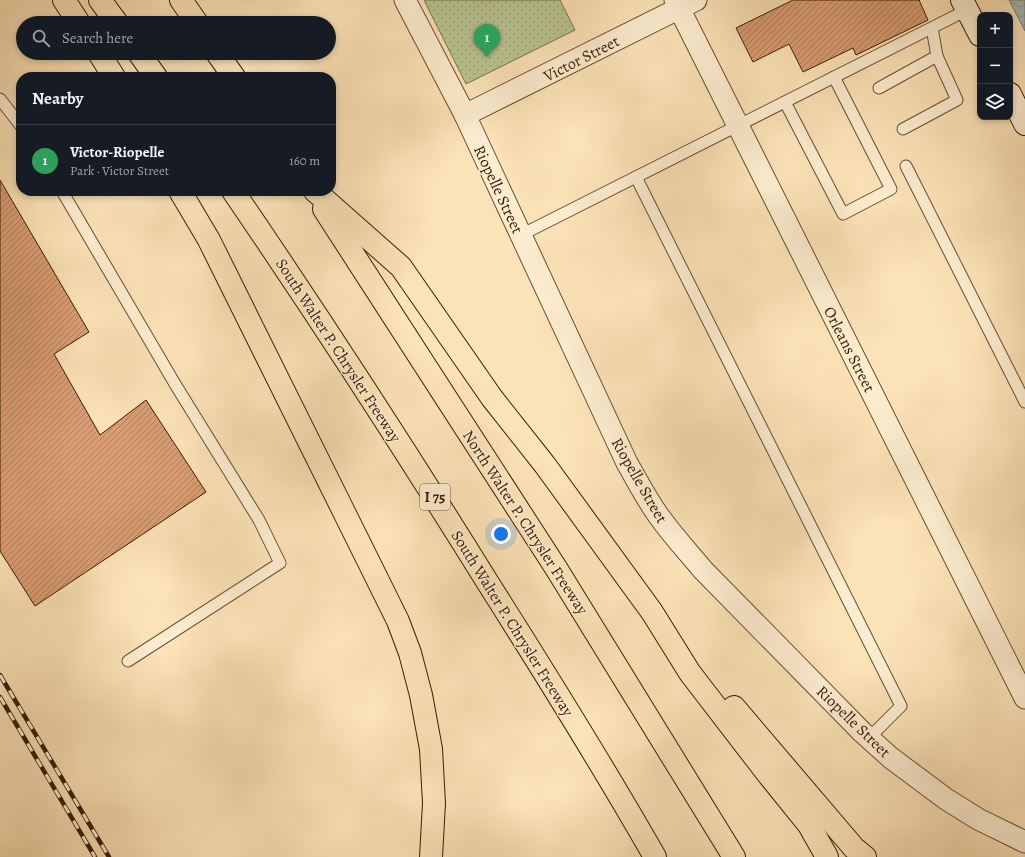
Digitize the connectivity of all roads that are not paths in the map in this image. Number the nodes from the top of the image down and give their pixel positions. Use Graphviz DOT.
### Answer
graph roads {
  1 [pos="64,0"];
  2 [pos="100,0"];
  3 [pos="181,0"];
  4 [pos="407,1"];
  5 [pos="684,3"];
  6 [pos="965,5"];
  7 [pos="74,16"];
  8 [pos="112,16"];
  9 [pos="192,16"];
  10 [pos="932,28"];
  11 [pos="977,29"];
  12 [pos="937,56"];
  13 [pos="103,60"];
  14 [pos="145,60"];
  15 [pos="223,60"];
  16 [pos="111,72"];
  17 [pos="153,72"];
  18 [pos="231,72"];
  19 [pos="834,77"];
  20 [pos="879,88"];
  21 [pos="0,99"];
  22 [pos="1013,100"];
  23 [pos="785,102"];
  24 [pos="465,115"];
  25 [pos="16,120"];
  26 [pos="1025,124"];
  27 [pos="738,126"];
  28 [pos="903,129"];
  29 [pos="906,166"];
  30 [pos="636,177"];
  31 [pos="65,196"];
  32 [pos="183,196"];
  33 [pos="236,196"];
  34 [pos="317,196"];
  35 [pos="320,196"];
  36 [pos="521,235"];
  37 [pos="1025,402"];
  38 [pos="652,612"];
  39 [pos="128,661"];
  40 [pos="1025,698"];
  41 [pos="869,738"];
  42 [pos="1025,842"];
  43 [pos="732,855"];
  44 [pos="431,857"];
  45 [pos="655,857"];
  46 [pos="827,857"];
  47 [pos="865,857"];
  1 -- 7 [label="highway"];
  2 -- 8 [label="highway"];
  3 -- 9 [label="highway"];
  4 -- 24 [label="street, Riopelle Street"];
  5 -- 24 [label="street, Victor Street"];
  5 -- 27 [label="street, Orleans Street"];
  6 -- 10 [label="lane"];
  6 -- 11 [label="street"];
  10 -- 12 [label="lane"];
  10 -- 19 [label="lane"];
  12 -- 20 [label="lane"];
  12 -- 28 [label="lane"];
  13 -- 16 [label="highway"];
  14 -- 17 [label="highway"];
  15 -- 18 [label="highway"];
  19 -- 23 [label="lane"];
  19 -- 23 [label="lane"];
  21 -- 25 [label="lane"];
  22 -- 26 [label="street"];
  23 -- 27 [label="lane"];
  24 -- 36 [label="street, Riopelle Street"];
  27 -- 30 [label="lane"];
  27 -- 40 [label="street, Orleans Street"];
  29 -- 37 [label="lane"];
  30 -- 36 [label="lane"];
  30 -- 41 [label="lane"];
  31 -- 39 [label="lane"];
  32 -- 44 [label="highway"];
  33 -- 45 [label="highway, South Walter P. Chrysler Freeway / I 75"];
  34 -- 43 [label="highway, North Walter P. Chrysler Freeway"];
  35 -- 38 [label="highway"];
  36 -- 41 [label="street, Riopelle Street"];
  38 -- 46 [label="highway"];
  38 -- 47 [label="highway"];
  41 -- 42 [label="street, Riopelle Street"];
}
